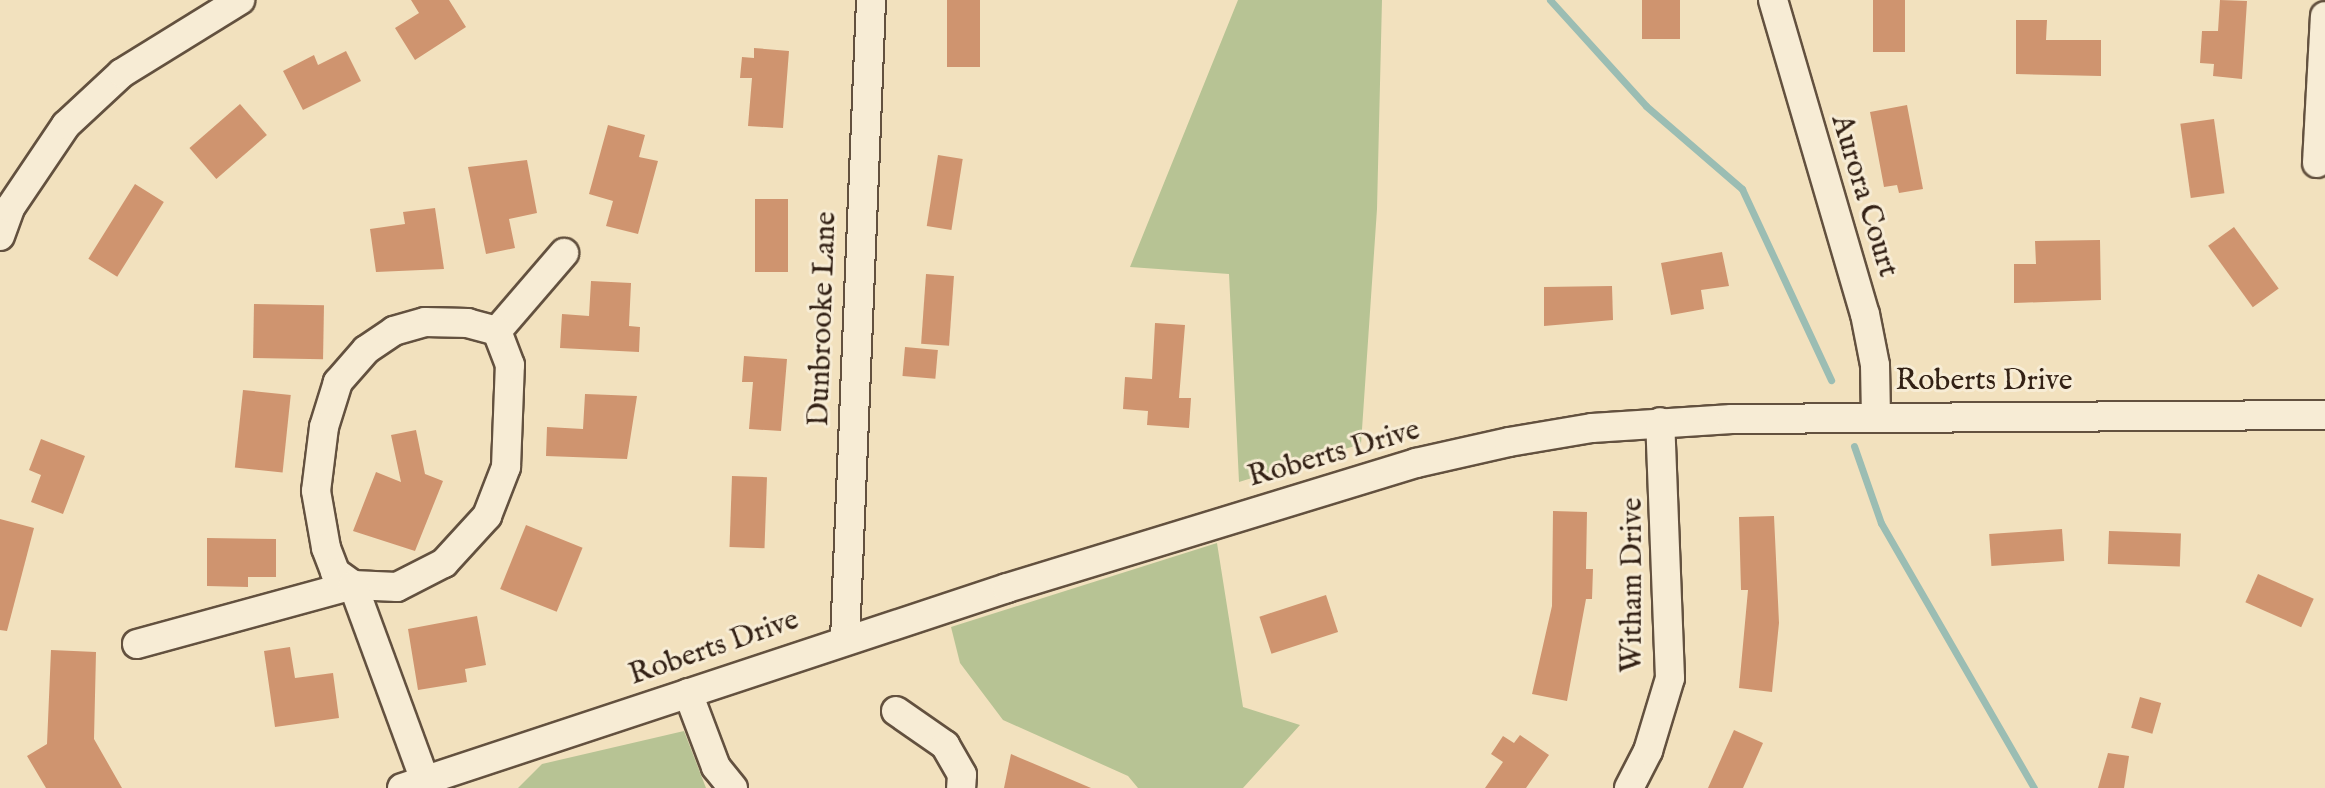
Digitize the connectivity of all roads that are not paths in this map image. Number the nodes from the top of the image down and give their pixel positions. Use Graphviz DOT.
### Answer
graph roads {
  1 [pos="240,0"];
  2 [pos="871,0"];
  3 [pos="1773,0"];
  4 [pos="2325,16"];
  5 [pos="2317,163"];
  6 [pos="0,236"];
  7 [pos="564,253"];
  8 [pos="497,331"];
  9 [pos="1876,415"];
  10 [pos="2325,415"];
  11 [pos="1660,422"];
  12 [pos="353,585"];
  13 [pos="845,640"];
  14 [pos="137,644"];
  15 [pos="688,693"];
  16 [pos="896,711"];
  17 [pos="413,784"];
  18 [pos="733,788"];
  19 [pos="961,788"];
  20 [pos="1629,788"];
  1 -- 6 [label="street"];
  2 -- 13 [label="street, Dunbrooke Lane"];
  3 -- 9 [label="street, Aurora Court"];
  4 -- 5 [label="street"];
  7 -- 8 [label="street"];
  8 -- 12 [label="street"];
  8 -- 12 [label="street"];
  9 -- 10 [label="street, Roberts Drive"];
  9 -- 11 [label="street, Roberts Drive"];
  11 -- 13 [label="street, Roberts Drive"];
  11 -- 20 [label="street, Witham Drive"];
  12 -- 14 [label="street"];
  12 -- 17 [label="street"];
  13 -- 15 [label="street, Roberts Drive"];
  15 -- 17 [label="street, Roberts Drive"];
  15 -- 18 [label="street"];
  16 -- 19 [label="street"];
}
